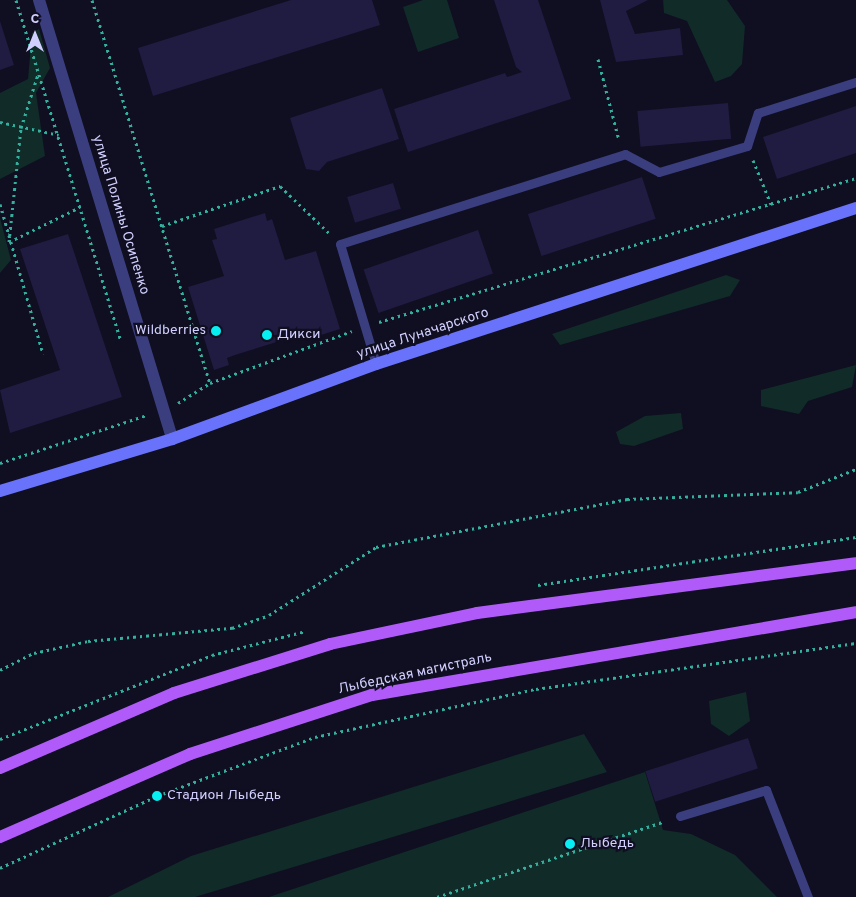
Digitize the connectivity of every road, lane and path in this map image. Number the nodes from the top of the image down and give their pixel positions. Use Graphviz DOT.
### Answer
graph roads {
  1 [pos="16,0"];
  2 [pos="39,0"];
  3 [pos="92,0"];
  4 [pos="598,59"];
  5 [pos="38,72"];
  6 [pos="856,82"];
  7 [pos="0,122"];
  8 [pos="21,128"];
  9 [pos="79,132"];
  10 [pos="58,136"];
  11 [pos="747,146"];
  12 [pos="625,154"];
  13 [pos="856,178"];
  14 [pos="96,186"];
  15 [pos="0,204"];
  16 [pos="772,204"];
  17 [pos="80,207"];
  18 [pos="856,208"];
  19 [pos="162,226"];
  20 [pos="9,242"];
  21 [pos="340,244"];
  22 [pos="365,327"];
  23 [pos="124,349"];
  24 [pos="43,354"];
  25 [pos="376,364"];
  26 [pos="210,383"];
  27 [pos="142,406"];
  28 [pos="164,411"];
  29 [pos="145,416"];
  30 [pos="172,439"];
  31 [pos="0,463"];
  32 [pos="856,469"];
  33 [pos="0,491"];
  34 [pos="856,563"];
  35 [pos="856,612"];
  36 [pos="856,643"];
  37 [pos="0,670"];
  38 [pos="0,768"];
  39 [pos="680,816"];
  40 [pos="0,836"];
  41 [pos="0,868"];
  42 [pos="437,897"];
  43 [pos="808,897"];
  1 -- 5 [label="path"];
  2 -- 9 [label="street, улица Полины Осипенко"];
  3 -- 19 [label="path"];
  4 -- 12 [label="path"];
  5 -- 8 [label="path"];
  5 -- 10 [label="path"];
  6 -- 11 [label="lane"];
  7 -- 8 [label="path"];
  8 -- 10 [label="path"];
  8 -- 20 [label="path"];
  9 -- 10 [label="path"];
  9 -- 14 [label="street, улица Полины Осипенко"];
  10 -- 17 [label="path"];
  11 -- 12 [label="lane"];
  11 -- 16 [label="path"];
  12 -- 21 [label="lane"];
  13 -- 16 [label="path"];
  14 -- 17 [label="path"];
  14 -- 28 [label="street, улица Полины Осипенко"];
  15 -- 20 [label="path"];
  16 -- 22 [label="path"];
  17 -- 20 [label="path"];
  17 -- 23 [label="path"];
  18 -- 25 [label="main road, улица Луначарского"];
  19 -- 21 [label="path"];
  19 -- 26 [label="path"];
  20 -- 24 [label="path"];
  21 -- 22 [label="lane"];
  22 -- 25 [label="lane"];
  22 -- 26 [label="path"];
  25 -- 30 [label="main road, улица Луначарского"];
  26 -- 28 [label="path"];
  27 -- 29 [label="path"];
  28 -- 29 [label="path"];
  28 -- 30 [label="street, улица Полины Осипенко"];
  29 -- 31 [label="path"];
  30 -- 33 [label="main road, улица Луначарского"];
  32 -- 37 [label="path"];
  34 -- 38 [label="main road"];
  35 -- 40 [label="main road, Лыбедская магистраль"];
  36 -- 41 [label="path"];
  39 -- 42 [label="path"];
  39 -- 43 [label="lane"];
}
